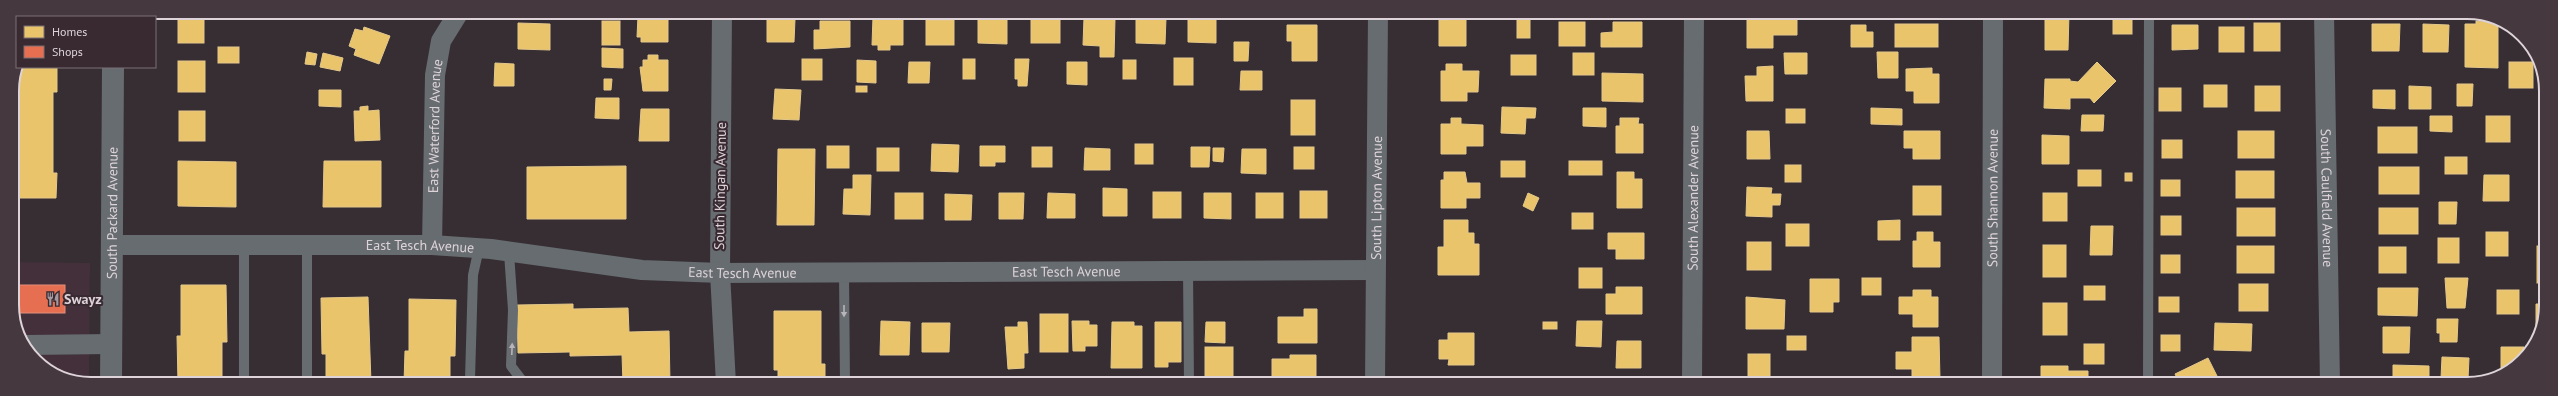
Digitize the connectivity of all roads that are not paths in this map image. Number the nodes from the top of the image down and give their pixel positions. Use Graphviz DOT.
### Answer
graph roads {
  1 [pos="455,19"];
  2 [pos="722,19"];
  3 [pos="1378,19"];
  4 [pos="1694,19"];
  5 [pos="1993,19"];
  6 [pos="2149,19"];
  7 [pos="2324,19"];
  8 [pos="113,68"];
  9 [pos="113,245"];
  10 [pos="244,245"];
  11 [pos="307,245"];
  12 [pos="432,245"];
  13 [pos="479,248"];
  14 [pos="509,253"];
  15 [pos="1188,270"];
  16 [pos="1374,270"];
  17 [pos="844,272"];
  18 [pos="720,273"];
  19 [pos="111,344"];
  20 [pos="31,345"];
  21 [pos="111,377"];
  22 [pos="244,377"];
  23 [pos="307,377"];
  24 [pos="470,377"];
  25 [pos="519,377"];
  26 [pos="726,377"];
  27 [pos="845,377"];
  28 [pos="1189,377"];
  29 [pos="1375,377"];
  30 [pos="1692,377"];
  31 [pos="1992,377"];
  32 [pos="2148,377"];
  33 [pos="2329,377"];
  1 -- 12 [label="street, East Waterford Avenue"];
  2 -- 18 [label="street, South Kingan Avenue"];
  3 -- 16 [label="street, South Lipton Avenue"];
  4 -- 30 [label="street, South Alexander Avenue"];
  5 -- 31 [label="street, South Shannon Avenue"];
  6 -- 32 [label="lane"];
  7 -- 33 [label="street, South Caulfield Avenue"];
  8 -- 9 [label="street, South Packard Avenue"];
  9 -- 10 [label="street, East Tesch Avenue"];
  9 -- 19 [label="street, South Packard Avenue"];
  10 -- 11 [label="street, East Tesch Avenue"];
  10 -- 22 [label="lane"];
  11 -- 12 [label="street, East Tesch Avenue"];
  11 -- 23 [label="lane"];
  12 -- 13 [label="street, East Tesch Avenue"];
  13 -- 14 [label="street, East Tesch Avenue"];
  13 -- 24 [label="lane"];
  14 -- 18 [label="street, East Tesch Avenue"];
  25 -- 14 [label="lane, one-way"];
  15 -- 16 [label="street, East Tesch Avenue"];
  15 -- 17 [label="street, East Tesch Avenue"];
  15 -- 28 [label="lane"];
  16 -- 29 [label="street, South Lipton Avenue"];
  17 -- 18 [label="street, East Tesch Avenue"];
  17 -- 27 [label="lane, one-way"];
  18 -- 26 [label="street, South Kingan Avenue"];
  19 -- 20 [label="street"];
  19 -- 21 [label="street, South Packard Avenue"];
}
